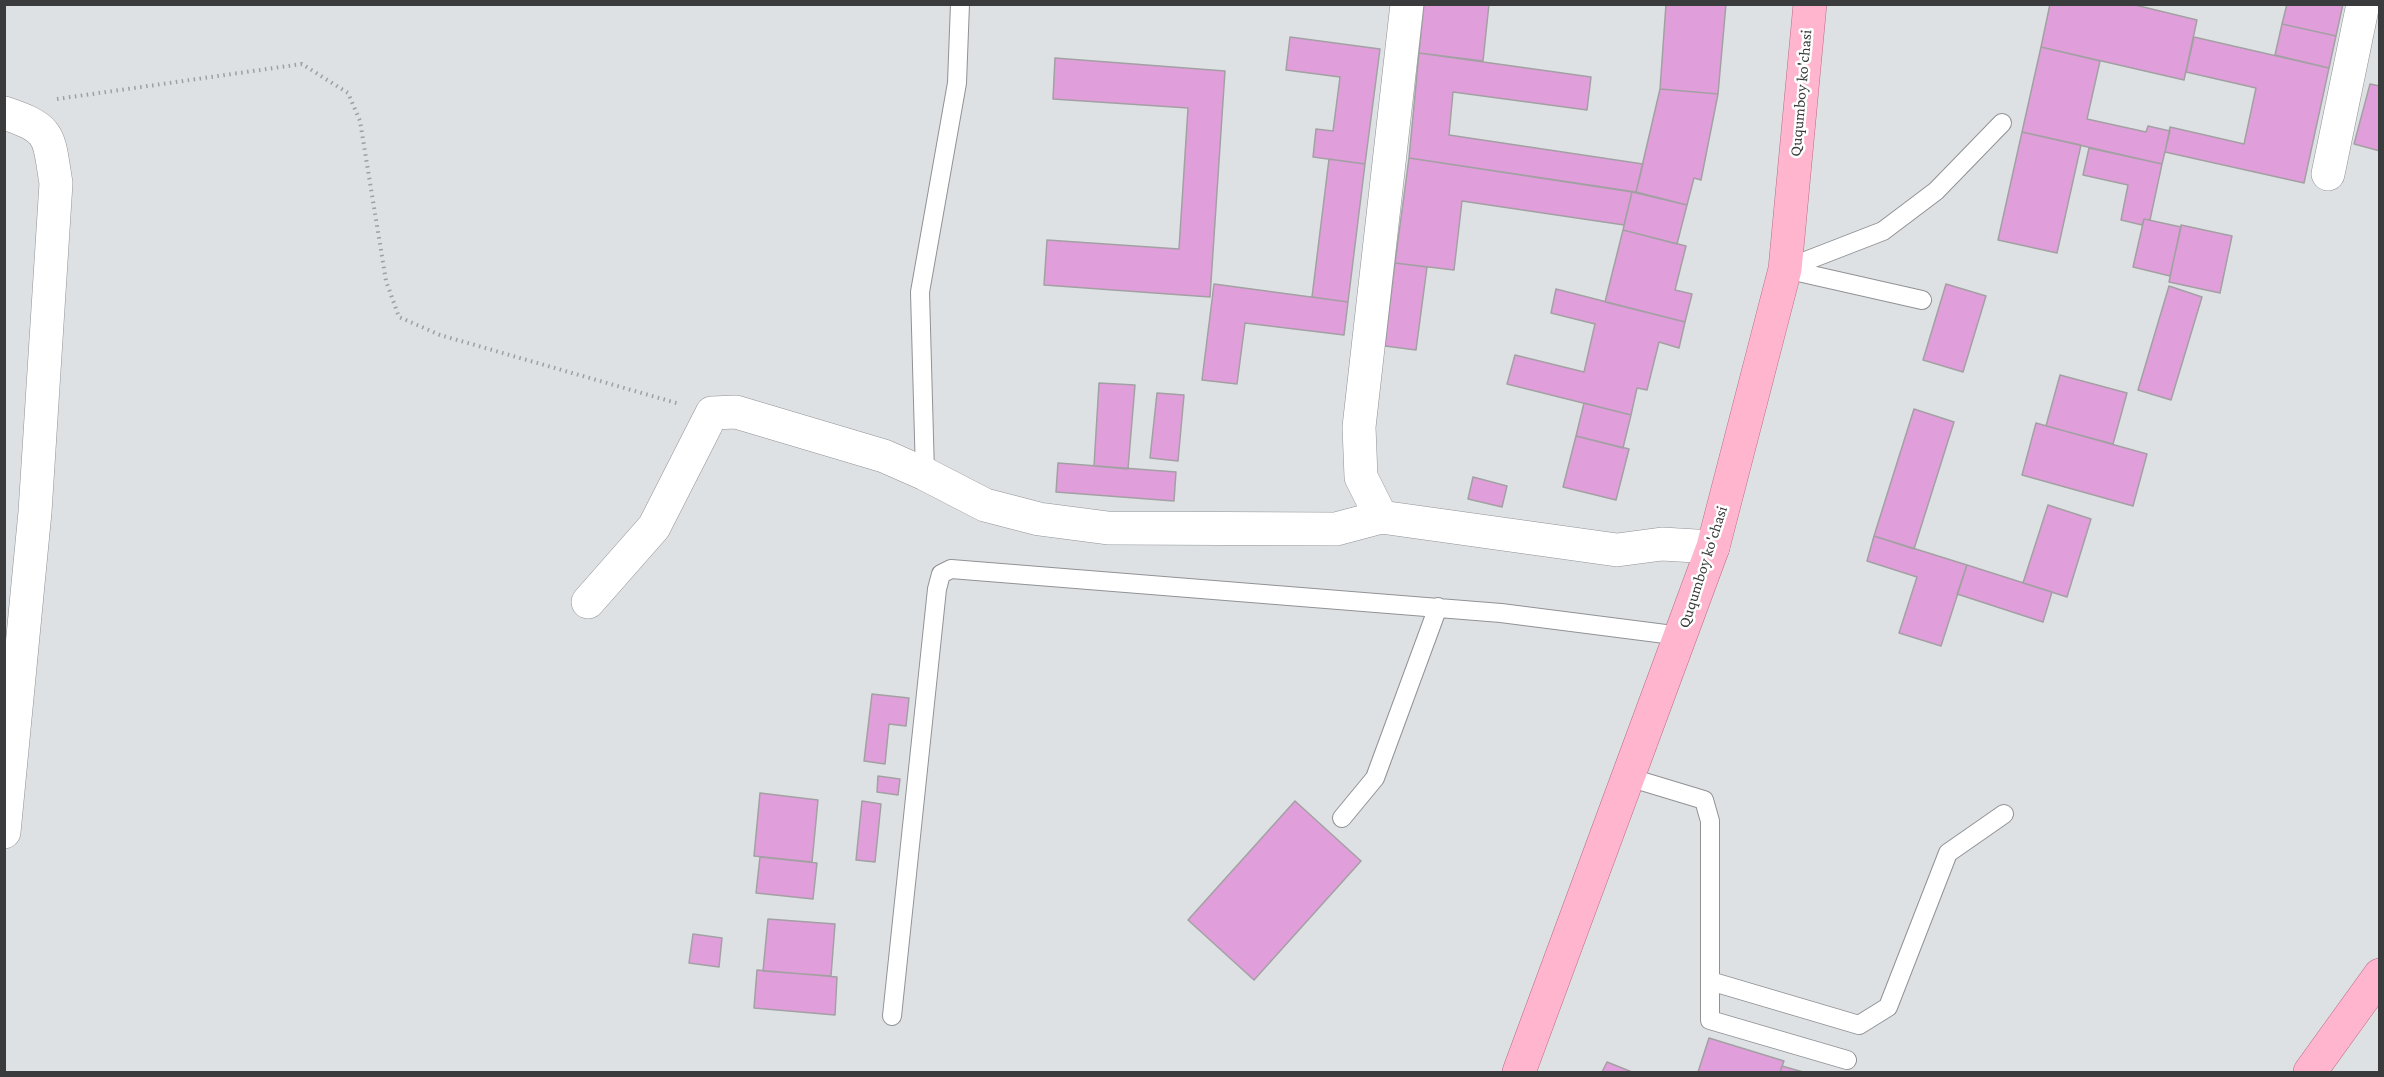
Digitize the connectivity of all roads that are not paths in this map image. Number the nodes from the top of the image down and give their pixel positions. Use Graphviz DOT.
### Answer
graph roads {
  1 [pos="960,4"];
  2 [pos="1407,4"];
  3 [pos="1809,4"];
  4 [pos="2362,4"];
  5 [pos="4,113"];
  6 [pos="2002,123"];
  7 [pos="2328,174"];
  8 [pos="1785,269"];
  9 [pos="1922,300"];
  10 [pos="925,474"];
  11 [pos="1381,517"];
  12 [pos="1713,547"];
  13 [pos="588,602"];
  14 [pos="1438,608"];
  15 [pos="1681,636"];
  16 [pos="1628,777"];
  17 [pos="2004,814"];
  18 [pos="1342,818"];
  19 [pos="4,832"];
  20 [pos="2379,975"];
  21 [pos="1710,981"];
  22 [pos="892,1016"];
  23 [pos="1847,1060"];
  24 [pos="1519,1072"];
  25 [pos="2310,1072"];
  1 -- 10 [label="lane"];
  2 -- 11 [label="street"];
  3 -- 8 [label="main road, Ququmboy ko'chasi"];
  4 -- 7 [label="street"];
  5 -- 19 [label="street"];
  6 -- 8 [label="lane"];
  8 -- 9 [label="lane"];
  8 -- 12 [label="main road, Ququmboy ko'chasi"];
  10 -- 11 [label="street"];
  10 -- 13 [label="street"];
  11 -- 12 [label="street"];
  12 -- 15 [label="main road, Ququmboy ko'chasi"];
  14 -- 15 [label="lane"];
  14 -- 18 [label="lane"];
  14 -- 22 [label="lane"];
  15 -- 16 [label="main road, Ququmboy ko'chasi"];
  16 -- 21 [label="lane"];
  16 -- 24 [label="main road, Ququmboy ko'chasi"];
  17 -- 21 [label="lane"];
  20 -- 25 [label="main road"];
  21 -- 23 [label="lane"];
}
